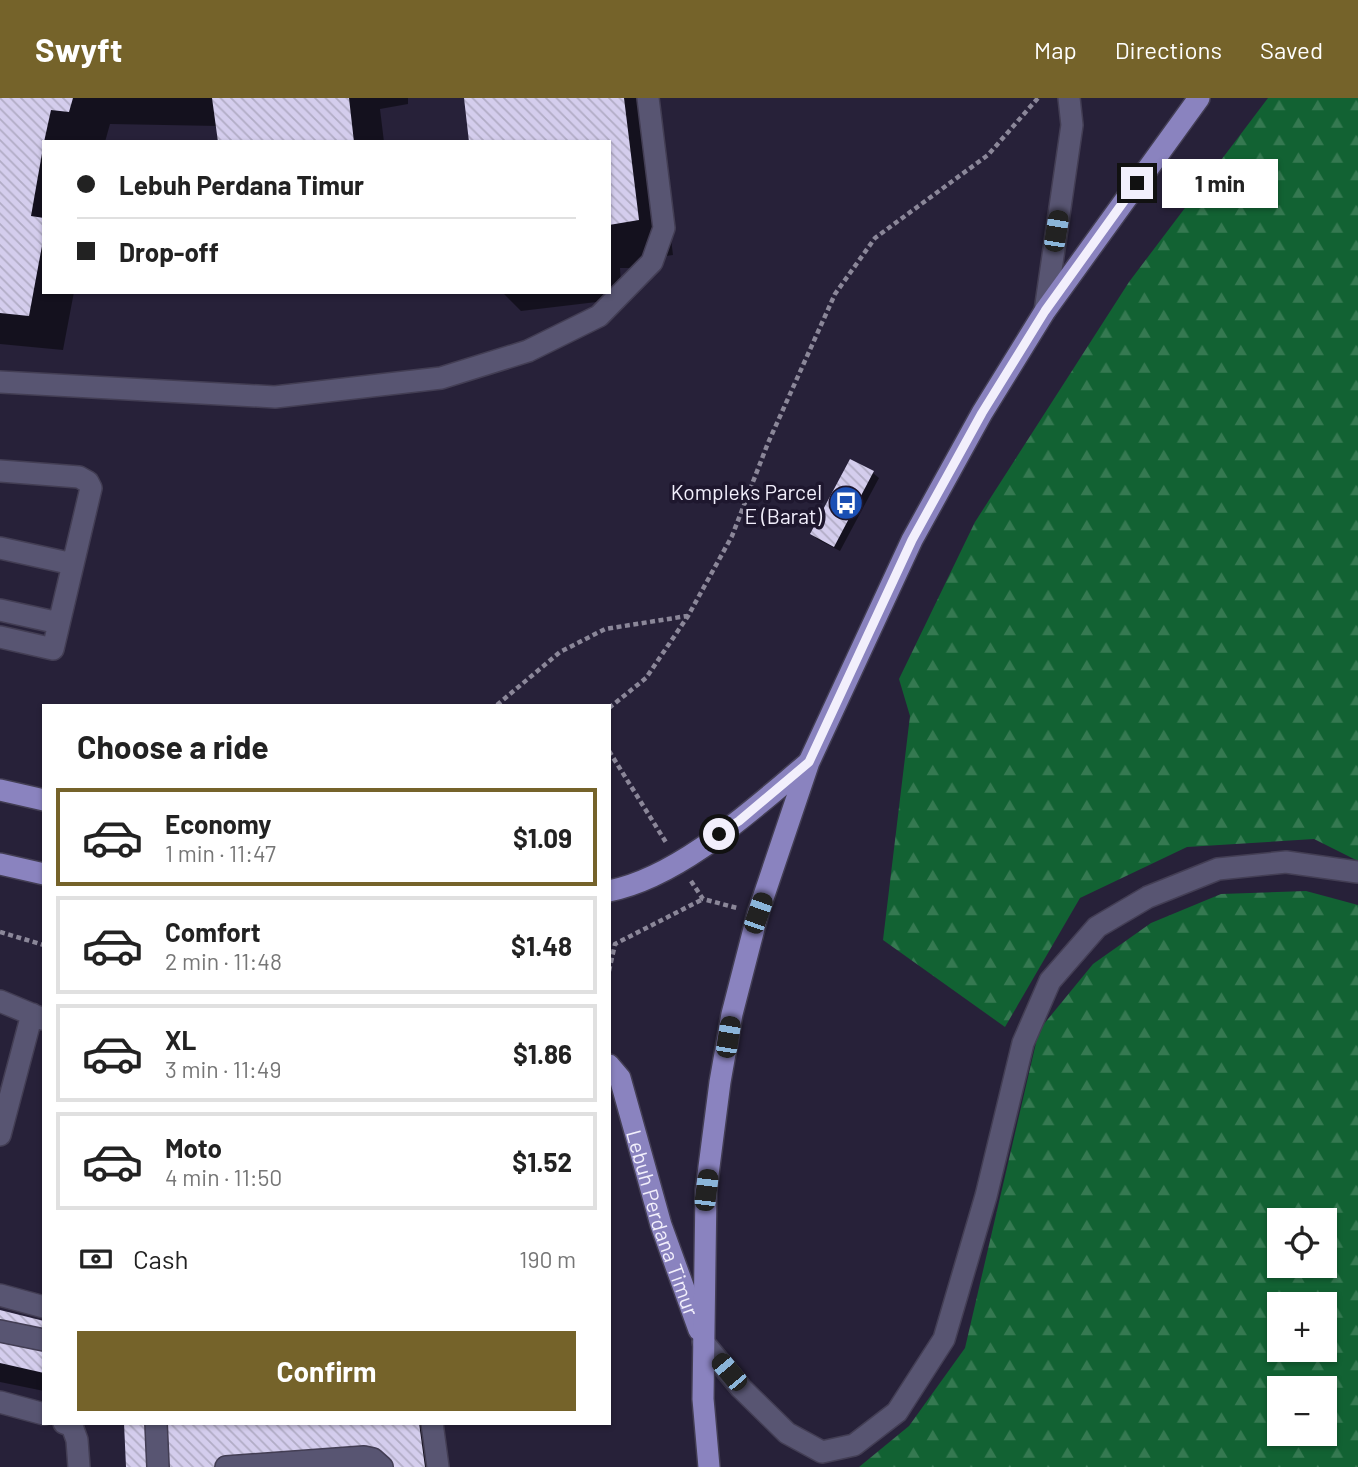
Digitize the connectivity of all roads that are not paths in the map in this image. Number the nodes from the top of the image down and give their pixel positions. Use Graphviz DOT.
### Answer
graph roads {
  1 [pos="648,98"];
  2 [pos="1069,98"];
  3 [pos="1199,98"];
  4 [pos="1045,311"];
  5 [pos="0,382"];
  6 [pos="0,471"];
  7 [pos="0,548"];
  8 [pos="73,564"];
  9 [pos="0,610"];
  10 [pos="59,623"];
  11 [pos="0,637"];
  12 [pos="809,762"];
  13 [pos="0,790"];
  14 [pos="42,800"];
  15 [pos="0,864"];
  16 [pos="37,872"];
  17 [pos="1358,872"];
  18 [pos="0,874"];
  19 [pos="611,891"];
  20 [pos="0,1001"];
  21 [pos="38,1017"];
  22 [pos="611,1067"];
  23 [pos="0,1135"];
  24 [pos="0,1295"];
  25 [pos="42,1306"];
  26 [pos="0,1331"];
  27 [pos="42,1340"];
  28 [pos="704,1342"];
  29 [pos="0,1402"];
  30 [pos="42,1413"];
  31 [pos="69,1425"];
  32 [pos="156,1425"];
  33 [pos="432,1425"];
  34 [pos="820,1460"];
  35 [pos="79,1467"];
  36 [pos="158,1467"];
  37 [pos="226,1467"];
  38 [pos="382,1467"];
  39 [pos="438,1467"];
  40 [pos="709,1467"];
  1 -- 5 [label="street"];
  2 -- 4 [label="street"];
  3 -- 4 [label="main road"];
  4 -- 12 [label="main road"];
  6 -- 8 [label="street"];
  7 -- 8 [label="street"];
  8 -- 10 [label="street"];
  9 -- 10 [label="street"];
  10 -- 11 [label="street"];
  12 -- 19 [label="main road"];
  12 -- 28 [label="main road"];
  13 -- 14 [label="main road"];
  15 -- 16 [label="main road"];
  16 -- 18 [label="street"];
  17 -- 34 [label="street"];
  20 -- 21 [label="street"];
  21 -- 23 [label="street"];
  22 -- 28 [label="main road, Lebuh Perdana Timur"];
  24 -- 25 [label="street"];
  26 -- 27 [label="street"];
  28 -- 34 [label="street"];
  28 -- 40 [label="main road"];
  29 -- 30 [label="street"];
  31 -- 35 [label="street"];
  32 -- 36 [label="street"];
  33 -- 39 [label="street"];
  37 -- 38 [label="street"];
}
